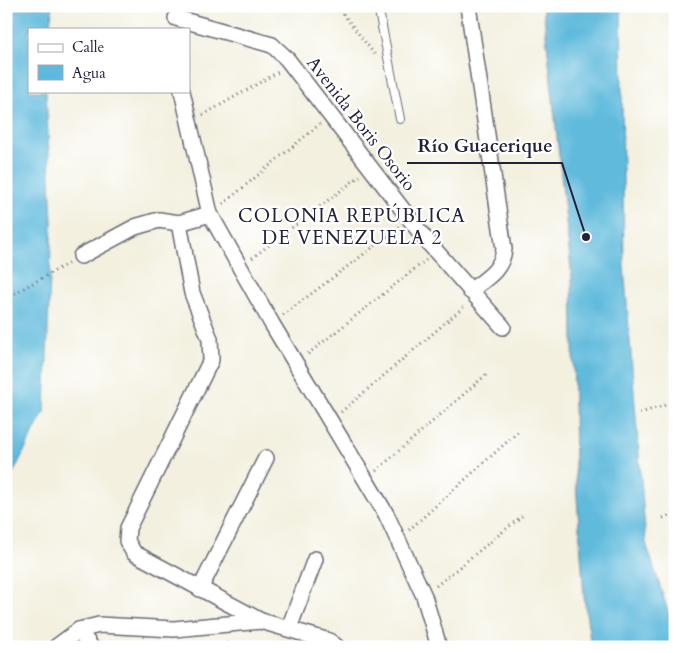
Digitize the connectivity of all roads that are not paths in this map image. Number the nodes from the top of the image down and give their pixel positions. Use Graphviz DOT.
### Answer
graph roads {
  1 [pos="378,6"];
  2 [pos="468,6"];
  3 [pos="178,18"];
  4 [pos="182,92"];
  5 [pos="400,119"];
  6 [pos="210,214"];
  7 [pos="179,223"];
  8 [pos="81,256"];
  9 [pos="473,294"];
  10 [pos="503,327"];
  11 [pos="266,458"];
  12 [pos="315,559"];
  13 [pos="200,589"];
  14 [pos="261,621"];
  15 [pos="289,628"];
  16 [pos="79,630"];
  17 [pos="56,647"];
  18 [pos="91,647"];
  19 [pos="337,647"];
  20 [pos="438,647"];
  1 -- 5 [label="lane"];
  2 -- 9 [label="street"];
  3 -- 9 [label="street, Avenida Boris Osorio"];
  4 -- 6 [label="street"];
  6 -- 7 [label="street"];
  6 -- 20 [label="street"];
  7 -- 8 [label="street"];
  7 -- 13 [label="street"];
  9 -- 10 [label="street, Avenida Boris Osorio"];
  11 -- 13 [label="street"];
  12 -- 15 [label="street"];
  13 -- 14 [label="street"];
  14 -- 15 [label="street"];
  14 -- 16 [label="street"];
  15 -- 19 [label="street"];
  16 -- 17 [label="street"];
  16 -- 18 [label="street"];
}
